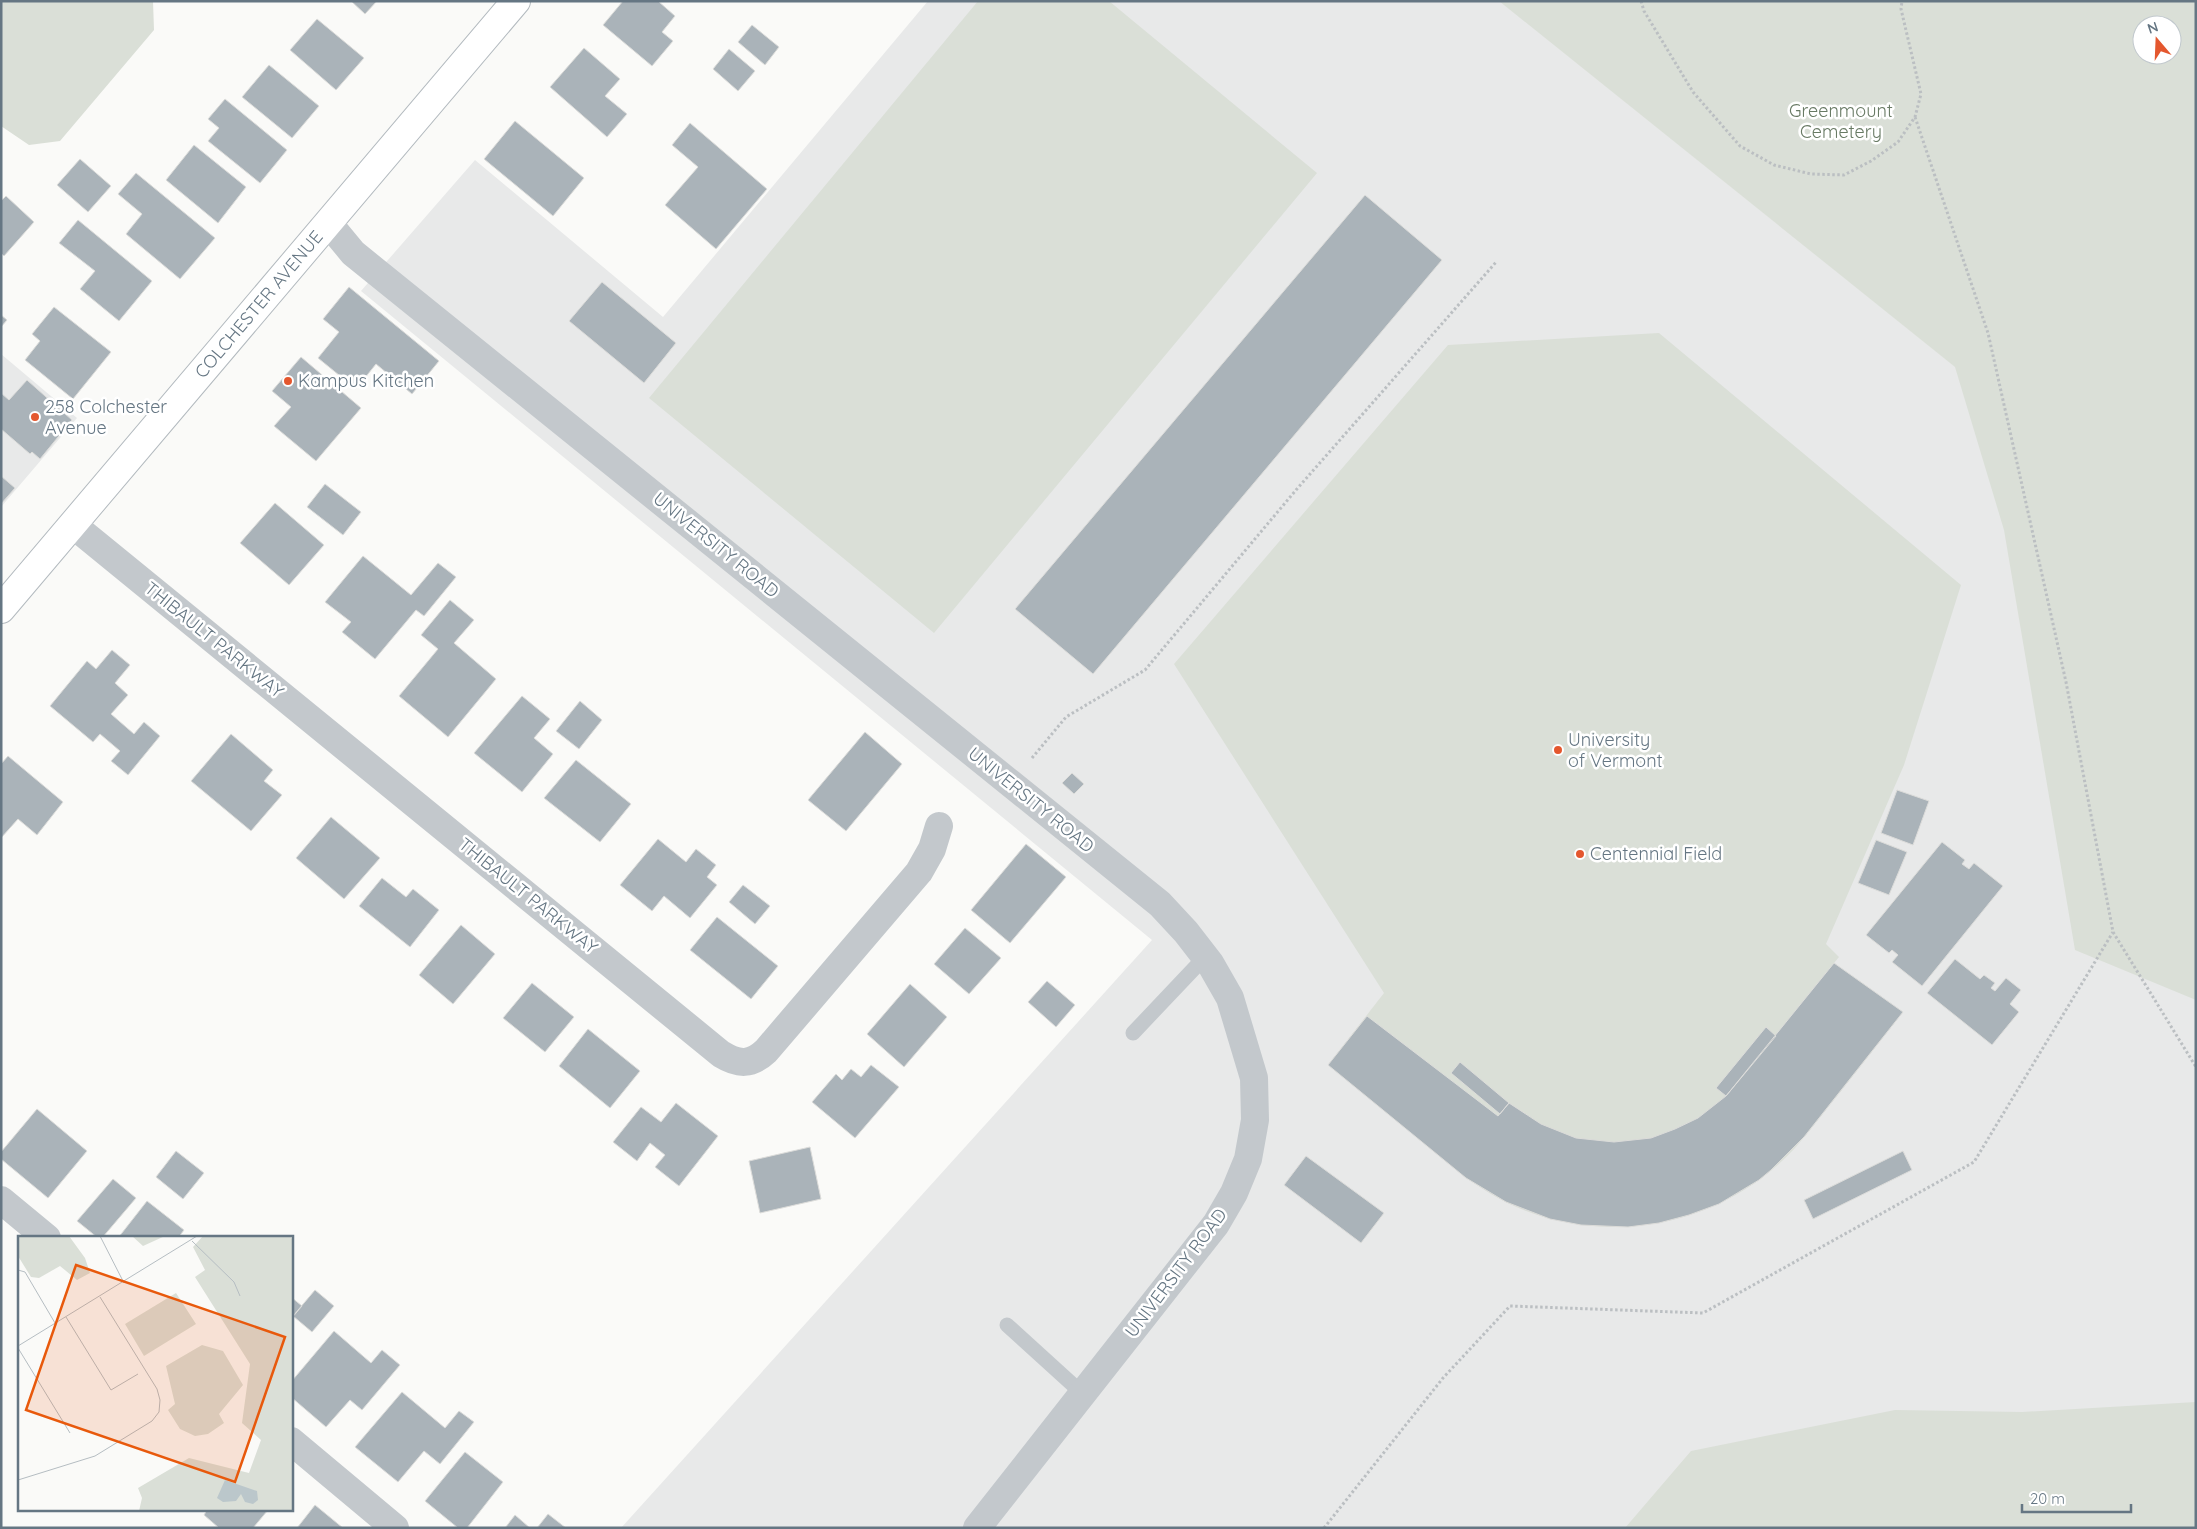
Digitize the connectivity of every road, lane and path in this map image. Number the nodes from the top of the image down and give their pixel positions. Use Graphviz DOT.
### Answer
graph roads {
  1 [pos="1641,1"];
  2 [pos="1902,1"];
  3 [pos="505,5"];
  4 [pos="1915,117"];
  5 [pos="329,224"];
  6 [pos="1497,261"];
  7 [pos="73,525"];
  8 [pos="1,609"];
  9 [pos="1011,784"];
  10 [pos="938,826"];
  11 [pos="2113,932"];
  12 [pos="1205,957"];
  13 [pos="1133,1034"];
  14 [pos="2196,1067"];
  15 [pos="1,1200"];
  16 [pos="45,1236"];
  17 [pos="1007,1325"];
  18 [pos="1083,1394"];
  19 [pos="292,1442"];
  20 [pos="395,1528"];
  21 [pos="976,1528"];
  22 [pos="1324,1528"];
  1 -- 4 [label="path"];
  2 -- 4 [label="path"];
  3 -- 5 [label="main road, COLCHESTER AVENUE"];
  4 -- 11 [label="path"];
  5 -- 7 [label="main road, COLCHESTER AVENUE"];
  5 -- 9 [label="street, UNIVERSITY ROAD"];
  6 -- 9 [label="path"];
  7 -- 8 [label="main road, COLCHESTER AVENUE"];
  7 -- 10 [label="street, THIBAULT PARKWAY"];
  9 -- 12 [label="street, UNIVERSITY ROAD"];
  11 -- 14 [label="path"];
  11 -- 22 [label="path"];
  12 -- 13 [label="lane"];
  12 -- 18 [label="street, UNIVERSITY ROAD"];
  15 -- 16 [label="street"];
  17 -- 18 [label="lane"];
  18 -- 21 [label="street, UNIVERSITY ROAD"];
  19 -- 20 [label="street"];
}
